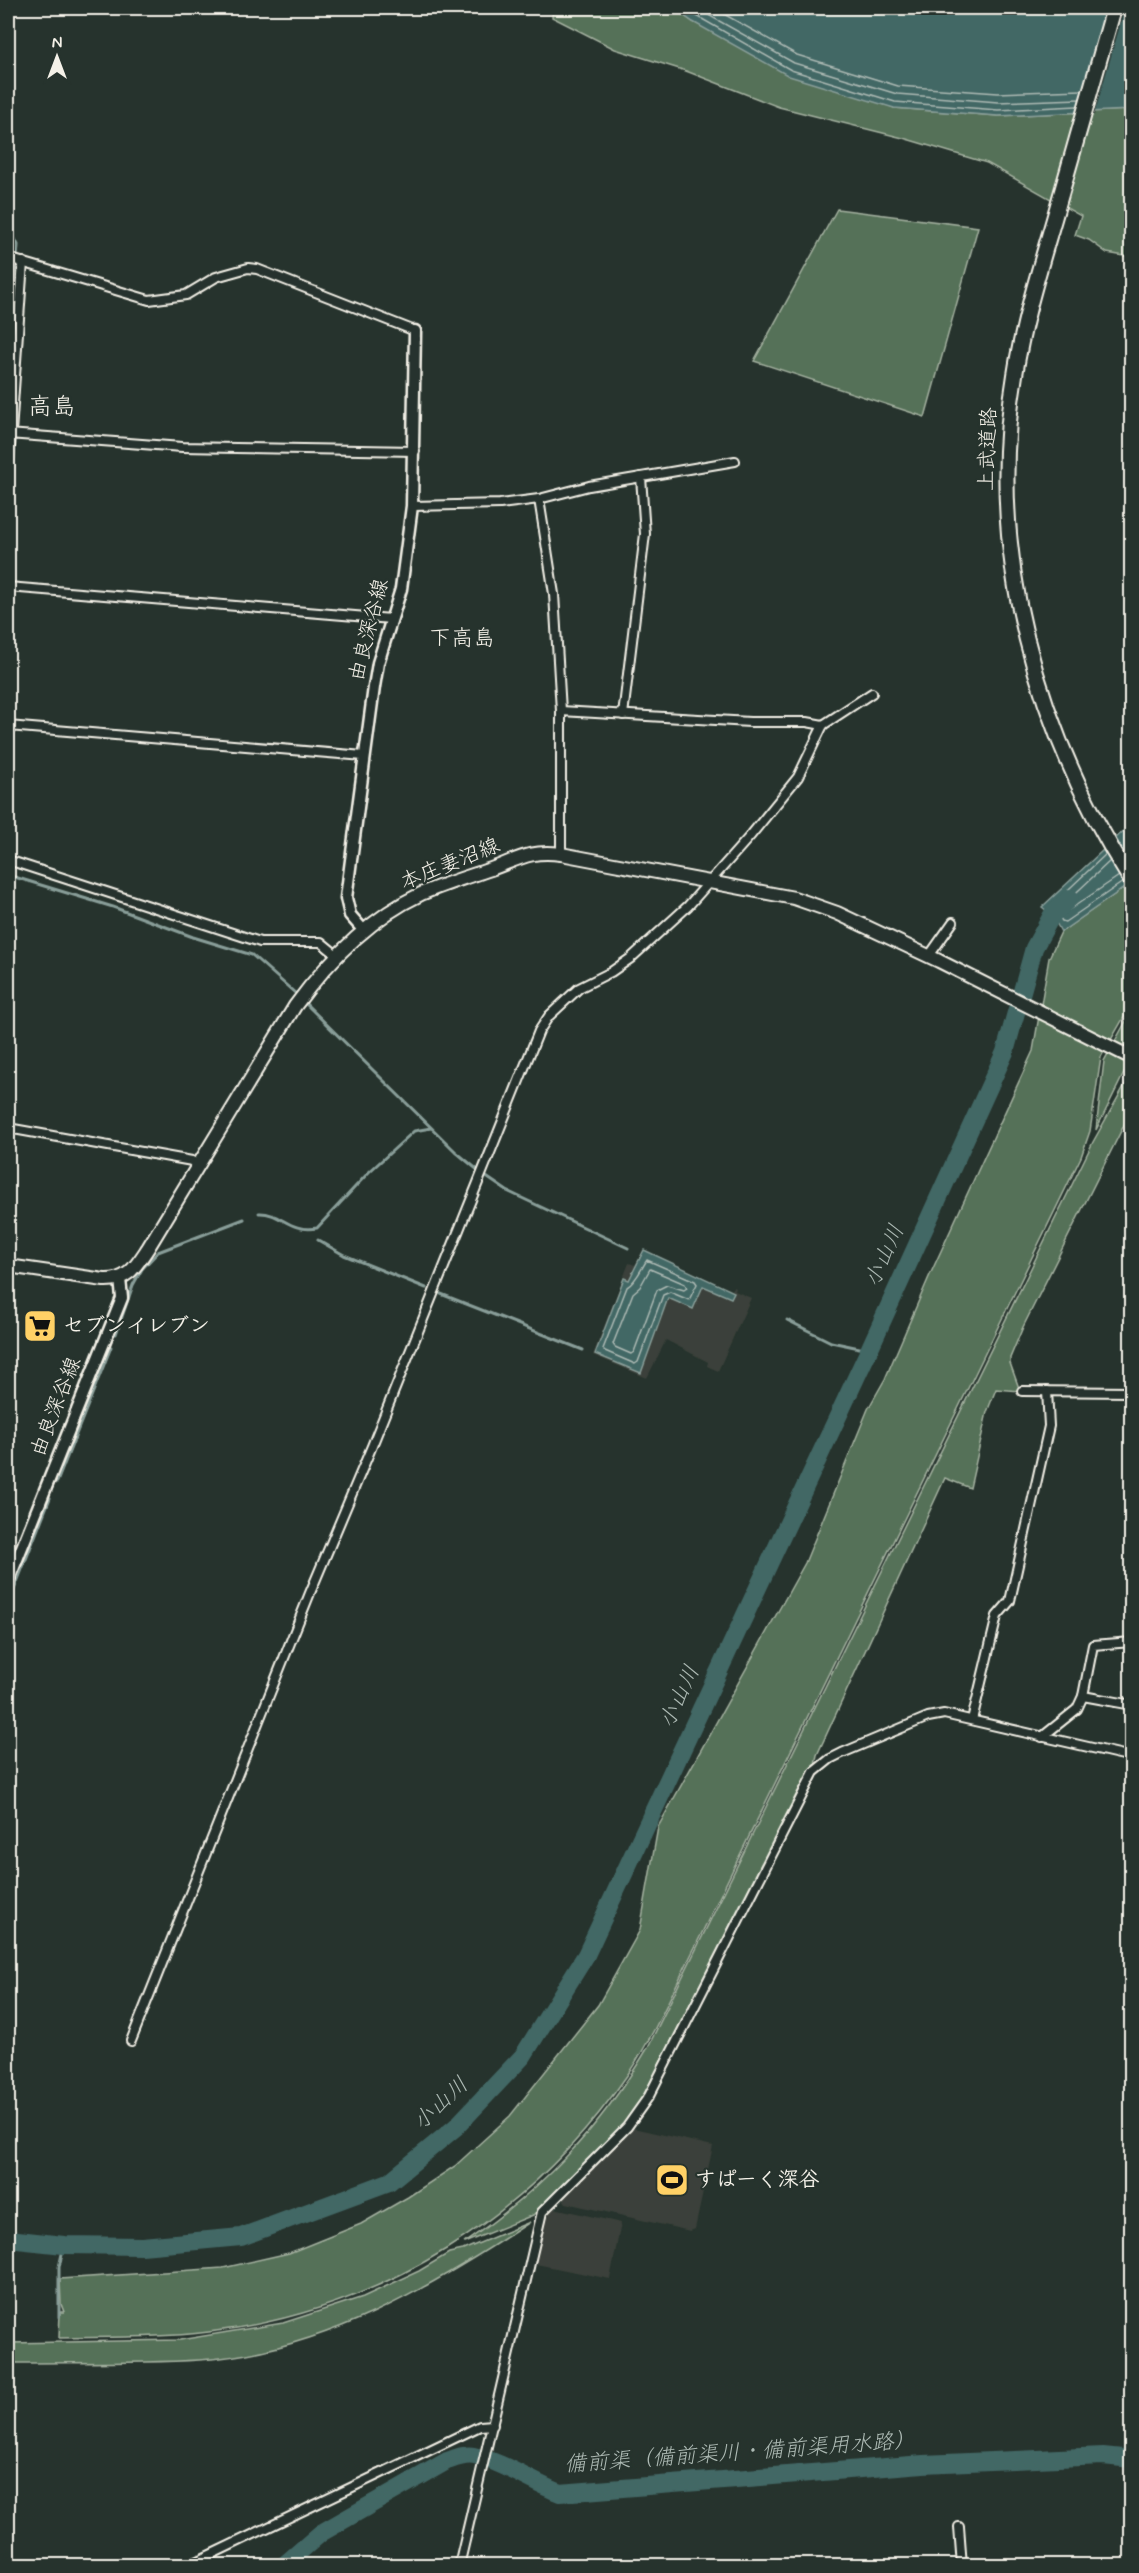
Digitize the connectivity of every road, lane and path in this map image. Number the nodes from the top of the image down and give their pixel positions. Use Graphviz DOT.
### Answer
graph roads {
  1 [pos="1114,8"];
  2 [pos="8,258"];
  3 [pos="23,262"];
  4 [pos="415,331"];
  5 [pos="9,434"];
  6 [pos="414,451"];
  7 [pos="735,461"];
  8 [pos="8,475"];
  9 [pos="641,477"];
  10 [pos="539,499"];
  11 [pos="412,506"];
  12 [pos="8,587"];
  13 [pos="391,619"];
  14 [pos="872,693"];
  15 [pos="561,711"];
  16 [pos="623,715"];
  17 [pos="823,725"];
  18 [pos="8,726"];
  19 [pos="364,756"];
  20 [pos="561,854"];
  21 [pos="8,860"];
  22 [pos="710,882"];
  23 [pos="1131,882"];
  24 [pos="953,922"];
  25 [pos="364,931"];
  26 [pos="338,956"];
  27 [pos="934,958"];
  28 [pos="1131,1058"];
  29 [pos="8,1128"];
  30 [pos="198,1164"];
  31 [pos="8,1266"];
  32 [pos="120,1279"];
  33 [pos="1022,1391"];
  34 [pos="1047,1391"];
  35 [pos="1131,1392"];
  36 [pos="8,1582"];
  37 [pos="1131,1642"];
  38 [pos="1083,1696"];
  39 [pos="1131,1706"];
  40 [pos="972,1720"];
  41 [pos="1042,1737"];
  42 [pos="1131,1757"];
  43 [pos="131,2041"];
  44 [pos="493,2426"];
  45 [pos="959,2527"];
  46 [pos="187,2565"];
  47 [pos="459,2565"];
  48 [pos="962,2565"];
  1 -- 23 [label="highway, 上武道路"];
  2 -- 3 [label="street"];
  3 -- 4 [label="street"];
  3 -- 5 [label="street"];
  4 -- 6 [label="main road, 由良深谷線"];
  5 -- 6 [label="street"];
  5 -- 8 [label="street"];
  6 -- 11 [label="main road, 由良深谷線"];
  7 -- 9 [label="street"];
  9 -- 10 [label="street"];
  9 -- 16 [label="street"];
  10 -- 11 [label="street"];
  10 -- 15 [label="street"];
  11 -- 13 [label="main road, 由良深谷線"];
  12 -- 13 [label="street"];
  13 -- 19 [label="main road, 由良深谷線"];
  14 -- 17 [label="street"];
  15 -- 16 [label="street"];
  15 -- 20 [label="street"];
  16 -- 17 [label="street"];
  17 -- 22 [label="street"];
  18 -- 19 [label="street"];
  19 -- 25 [label="main road, 由良深谷線"];
  20 -- 22 [label="main road, 本庄妻沼線"];
  20 -- 25 [label="main road, 本庄妻沼線"];
  21 -- 26 [label="street"];
  22 -- 27 [label="main road, 本庄妻沼線"];
  22 -- 43 [label="street"];
  24 -- 27 [label="street"];
  25 -- 26 [label="main road, 本庄妻沼線"];
  26 -- 30 [label="main road, 本庄妻沼線"];
  27 -- 28 [label="main road, 本庄妻沼線"];
  29 -- 30 [label="street"];
  30 -- 32 [label="main road, 本庄妻沼線"];
  31 -- 32 [label="main road"];
  32 -- 36 [label="main road, 由良深谷線"];
  33 -- 34 [label="street"];
  34 -- 35 [label="street"];
  34 -- 40 [label="street"];
  37 -- 38 [label="street"];
  38 -- 39 [label="street"];
  38 -- 41 [label="street"];
  40 -- 41 [label="street"];
  40 -- 44 [label="street"];
  41 -- 42 [label="street"];
  44 -- 46 [label="street"];
  44 -- 47 [label="street"];
  45 -- 48 [label="street"];
}
